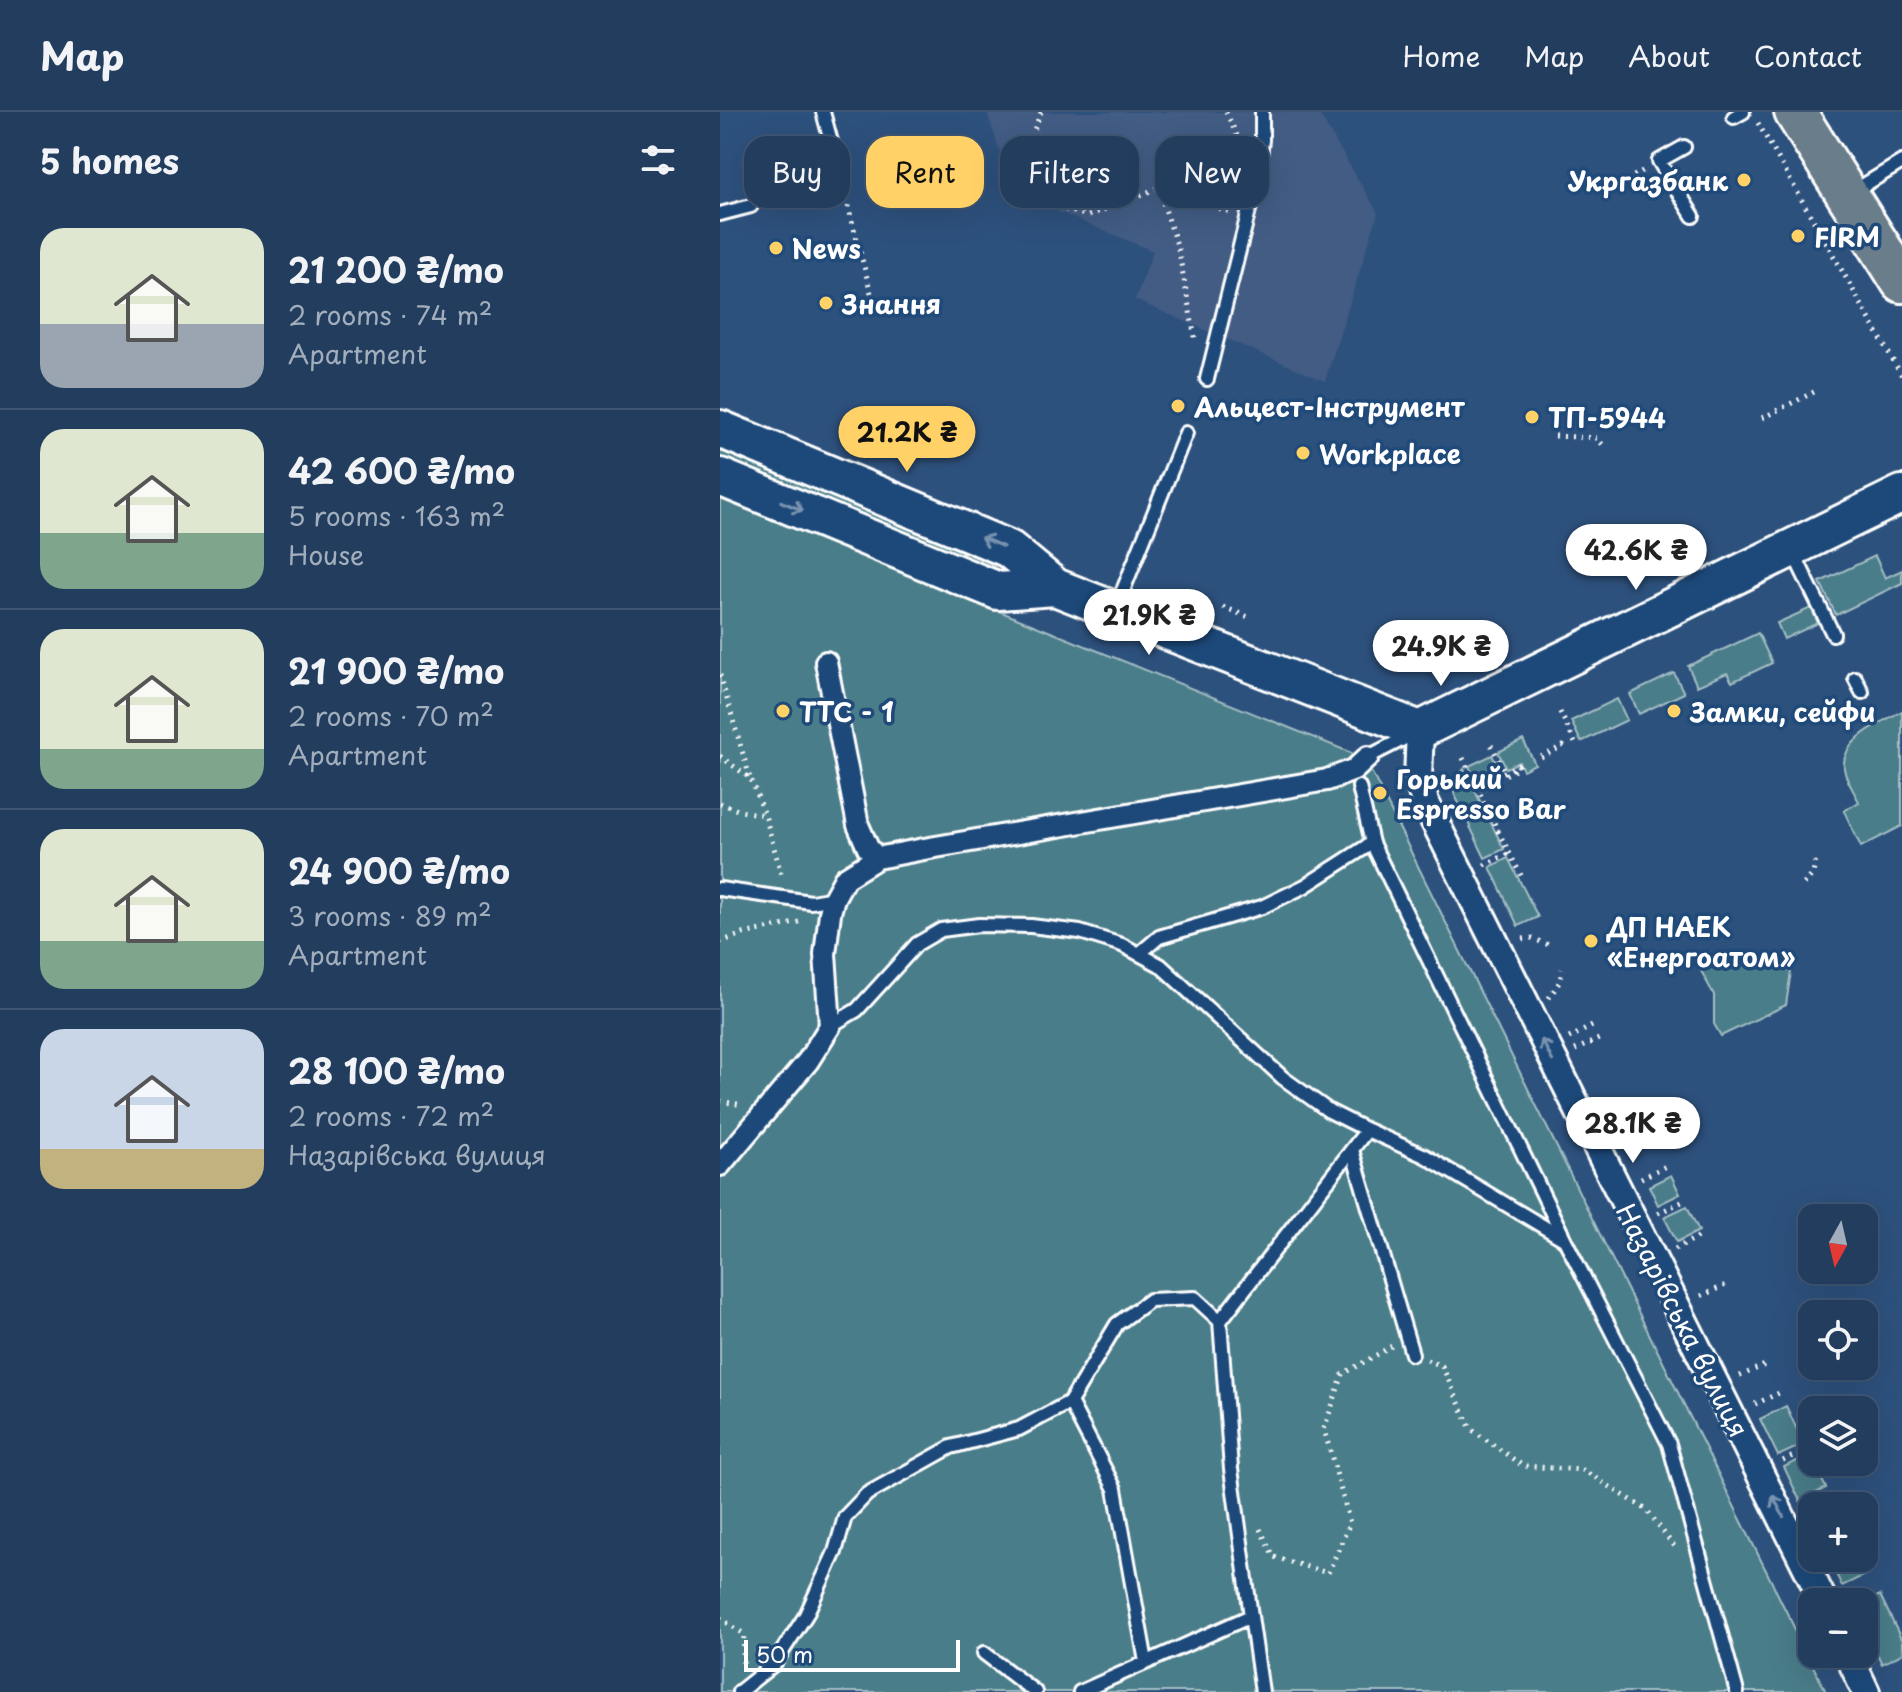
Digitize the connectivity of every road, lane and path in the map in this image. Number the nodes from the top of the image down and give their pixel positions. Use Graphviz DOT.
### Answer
graph roads {
  1 [pos="823,112"];
  2 [pos="1041,112"];
  3 [pos="1226,112"];
  4 [pos="1262,112"];
  5 [pos="1751,112"];
  6 [pos="1795,112"];
  7 [pos="830,136"];
  8 [pos="1036,136"];
  9 [pos="1237,136"];
  10 [pos="1684,147"];
  11 [pos="1902,162"];
  12 [pos="1848,195"];
  13 [pos="744,208"];
  14 [pos="849,208"];
  15 [pos="1066,208"];
  16 [pos="1109,208"];
  17 [pos="1165,208"];
  18 [pos="1218,208"];
  19 [pos="1233,213"];
  20 [pos="720,214"];
  21 [pos="1693,216"];
  22 [pos="1902,282"];
  23 [pos="876,312"];
  24 [pos="1211,365"];
  25 [pos="1902,376"];
  26 [pos="1207,379"];
  27 [pos="1818,390"];
  28 [pos="1762,418"];
  29 [pos="721,427"];
  30 [pos="1186,433"];
  31 [pos="1555,436"];
  32 [pos="1603,445"];
  33 [pos="720,477"];
  34 [pos="1902,494"];
  35 [pos="1791,549"];
  36 [pos="1055,587"];
  37 [pos="1223,607"];
  38 [pos="1115,611"];
  39 [pos="1251,618"];
  40 [pos="1833,634"];
  41 [pos="826,662"];
  42 [pos="720,675"];
  43 [pos="1855,678"];
  44 [pos="1862,692"];
  45 [pos="1560,712"];
  46 [pos="1420,730"];
  47 [pos="1491,745"];
  48 [pos="1576,745"];
  49 [pos="1565,749"];
  50 [pos="720,756"];
  51 [pos="1368,757"];
  52 [pos="1541,757"];
  53 [pos="1463,758"];
  54 [pos="1506,774"];
  55 [pos="751,779"];
  56 [pos="1359,787"];
  57 [pos="720,803"];
  58 [pos="765,815"];
  59 [pos="1372,843"];
  60 [pos="1511,852"];
  61 [pos="1816,856"];
  62 [pos="877,858"];
  63 [pos="1484,865"];
  64 [pos="1524,876"];
  65 [pos="1804,884"];
  66 [pos="720,889"];
  67 [pos="834,898"];
  68 [pos="788,899"];
  69 [pos="1520,939"];
  70 [pos="720,942"];
  71 [pos="1549,945"];
  72 [pos="1139,954"];
  73 [pos="1562,969"];
  74 [pos="1548,998"];
  75 [pos="1596,1024"];
  76 [pos="830,1026"];
  77 [pos="1603,1037"];
  78 [pos="1568,1038"];
  79 [pos="1574,1051"];
  80 [pos="1634,1101"];
  81 [pos="1605,1115"];
  82 [pos="1643,1119"];
  83 [pos="1367,1130"];
  84 [pos="1614,1133"];
  85 [pos="1352,1150"];
  86 [pos="720,1165"];
  87 [pos="1666,1166"];
  88 [pos="1636,1180"];
  89 [pos="1684,1201"];
  90 [pos="1653,1216"];
  91 [pos="1702,1235"];
  92 [pos="1565,1240"];
  93 [pos="1670,1251"];
  94 [pos="1726,1285"];
  95 [pos="1704,1295"];
  96 [pos="1220,1321"];
  97 [pos="1412,1354"];
  98 [pos="1765,1365"];
  99 [pos="1733,1379"];
  100 [pos="1779,1393"];
  101 [pos="1070,1402"];
  102 [pos="1747,1408"];
  103 [pos="1798,1454"];
  104 [pos="1775,1465"];
  105 [pos="1256,1519"];
  106 [pos="1817,1588"];
  107 [pos="1711,1599"];
  108 [pos="1251,1616"];
  109 [pos="720,1618"];
  110 [pos="984,1653"];
  111 [pos="1146,1662"];
  112 [pos="1855,1668"];
  113 [pos="740,1691"];
  114 [pos="1035,1692"];
  115 [pos="1080,1692"];
  116 [pos="1262,1692"];
  117 [pos="1737,1692"];
  118 [pos="1866,1692"];
  1 -- 7 [label="lane"];
  2 -- 8 [label="path"];
  3 -- 9 [label="path"];
  4 -- 24 [label="lane"];
  5 -- 25 [label="path"];
  6 -- 12 [label="main road"];
  10 -- 21 [label="lane"];
  11 -- 12 [label="lane"];
  12 -- 22 [label="main road"];
  13 -- 20 [label="lane"];
  14 -- 23 [label="path"];
  15 -- 16 [label="path"];
  17 -- 24 [label="path"];
  18 -- 19 [label="path"];
  24 -- 26 [label="lane"];
  27 -- 28 [label="path"];
  36 -- 29 [label="main road, one-way"];
  30 -- 38 [label="lane"];
  31 -- 32 [label="path"];
  33 -- 36 [label="main road, one-way"];
  34 -- 35 [label="main road"];
  35 -- 40 [label="lane"];
  35 -- 46 [label="main road"];
  36 -- 38 [label="main road"];
  37 -- 39 [label="path"];
  38 -- 46 [label="main road"];
  41 -- 62 [label="street"];
  42 -- 55 [label="path"];
  43 -- 44 [label="lane"];
  45 -- 48 [label="path"];
  46 -- 51 [label="lane"];
  106 -- 46 [label="street, Назарівська вулиця, one-way"];
  47 -- 54 [label="path"];
  49 -- 52 [label="path"];
  50 -- 55 [label="path"];
  51 -- 62 [label="street"];
  53 -- 60 [label="path"];
  55 -- 58 [label="path"];
  56 -- 59 [label="lane"];
  57 -- 58 [label="path"];
  58 -- 68 [label="path"];
  59 -- 72 [label="lane"];
  59 -- 92 [label="lane"];
  60 -- 63 [label="path"];
  60 -- 64 [label="path"];
  61 -- 65 [label="path"];
  62 -- 67 [label="street"];
  66 -- 68 [label="lane"];
  67 -- 68 [label="lane"];
  67 -- 76 [label="street"];
  68 -- 70 [label="path"];
  69 -- 71 [label="path"];
  72 -- 76 [label="lane"];
  72 -- 83 [label="lane"];
  73 -- 74 [label="path"];
  75 -- 78 [label="path"];
  76 -- 86 [label="street"];
  77 -- 79 [label="path"];
  80 -- 81 [label="path"];
  82 -- 84 [label="path"];
  83 -- 85 [label="lane"];
  83 -- 92 [label="lane"];
  85 -- 96 [label="lane"];
  85 -- 97 [label="lane"];
  87 -- 88 [label="path"];
  89 -- 90 [label="path"];
  91 -- 93 [label="path"];
  92 -- 107 [label="lane"];
  94 -- 95 [label="path"];
  96 -- 101 [label="lane"];
  96 -- 108 [label="lane"];
  97 -- 105 [label="path"];
  97 -- 107 [label="path"];
  98 -- 99 [label="path"];
  100 -- 102 [label="path"];
  101 -- 111 [label="lane"];
  101 -- 113 [label="lane"];
  103 -- 104 [label="path"];
  107 -- 117 [label="lane"];
  108 -- 111 [label="lane"];
  108 -- 116 [label="lane"];
  109 -- 113 [label="path"];
  110 -- 114 [label="lane"];
  111 -- 115 [label="lane"];
  112 -- 118 [label="street"];
}
